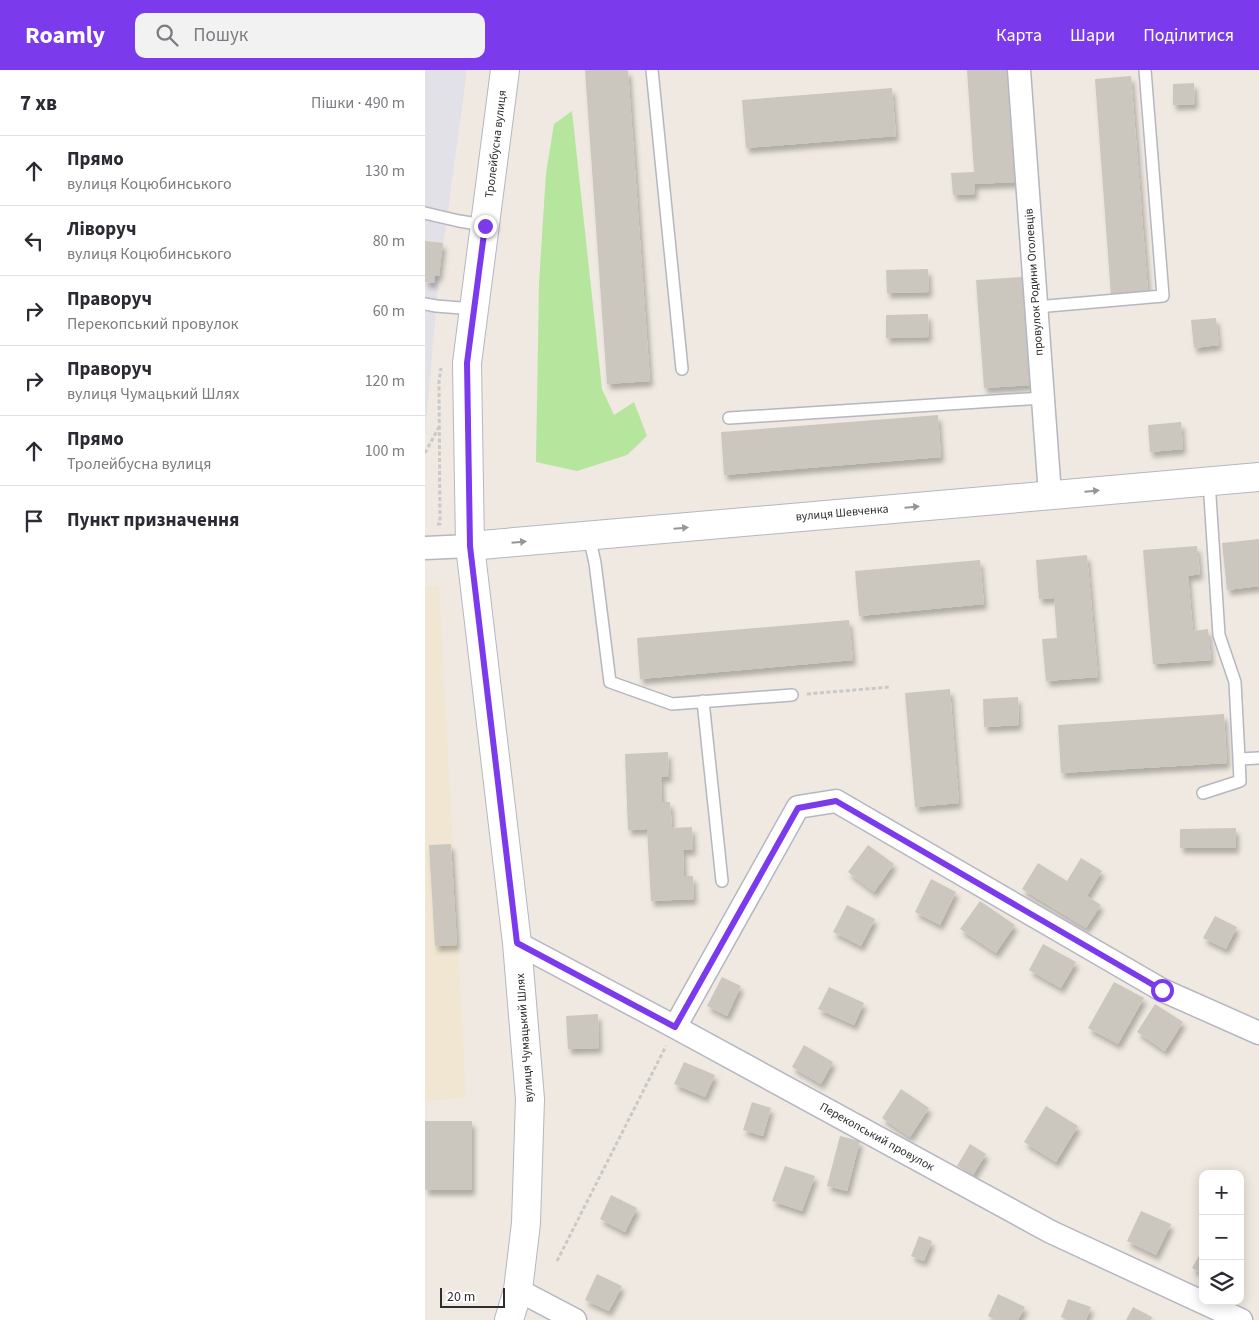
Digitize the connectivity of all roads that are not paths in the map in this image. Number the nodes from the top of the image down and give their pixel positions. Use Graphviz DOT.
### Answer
graph roads {
  1 [pos="505,70"];
  2 [pos="652,70"];
  3 [pos="1019,70"];
  4 [pos="1145,70"];
  5 [pos="425,213"];
  6 [pos="485,226"];
  7 [pos="425,304"];
  8 [pos="1036,307"];
  9 [pos="474,309"];
  10 [pos="682,369"];
  11 [pos="1043,398"];
  12 [pos="729,418"];
  13 [pos="1259,477"];
  14 [pos="1209,481"];
  15 [pos="1050,495"];
  16 [pos="589,536"];
  17 [pos="470,546"];
  18 [pos="425,548"];
  19 [pos="792,695"];
  20 [pos="703,701"];
  21 [pos="1259,758"];
  22 [pos="1239,759"];
  23 [pos="1203,792"];
  24 [pos="722,881"];
  25 [pos="517,943"];
  26 [pos="675,1027"];
  27 [pos="1259,1033"];
  28 [pos="518,1290"];
  29 [pos="509,1320"];
  30 [pos="575,1320"];
  31 [pos="1241,1320"];
  1 -- 6 [label="main road, Тролейбусна вулиця"];
  2 -- 10 [label="lane"];
  3 -- 8 [label="street, провулок Родини Оголевців"];
  4 -- 8 [label="lane"];
  5 -- 6 [label="lane"];
  6 -- 9 [label="main road, Тролейбусна вулиця"];
  7 -- 9 [label="lane"];
  8 -- 11 [label="street, провулок Родини Оголевців"];
  9 -- 17 [label="main road, Тролейбусна вулиця"];
  11 -- 12 [label="lane"];
  11 -- 15 [label="street, провулок Родини Оголевців"];
  13 -- 14 [label="main road, вулиця Шевченка"];
  15 -- 14 [label="main road, вулиця Шевченка, one-way"];
  14 -- 22 [label="lane"];
  16 -- 15 [label="main road, вулиця Шевченка, one-way"];
  17 -- 16 [label="main road, вулиця Шевченка, one-way"];
  16 -- 20 [label="lane"];
  17 -- 18 [label="street, вулиця Шевченка"];
  17 -- 25 [label="main road, вулиця Чумацький Шлях"];
  19 -- 20 [label="lane"];
  20 -- 24 [label="lane"];
  21 -- 22 [label="lane"];
  22 -- 23 [label="lane"];
  25 -- 26 [label="street, Перекопський провулок"];
  25 -- 28 [label="main road, вулиця Чумацький Шлях"];
  26 -- 27 [label="street"];
  26 -- 31 [label="street, Перекопський провулок"];
  28 -- 29 [label="main road, вулиця Чумацький Шлях"];
  28 -- 30 [label="street"];
}
